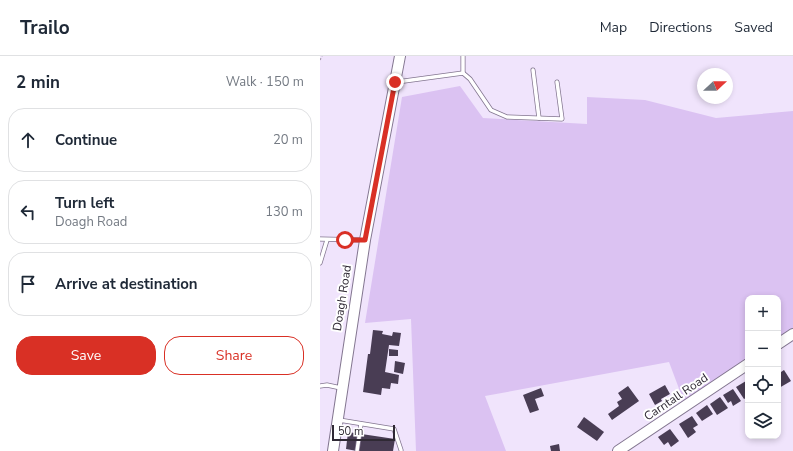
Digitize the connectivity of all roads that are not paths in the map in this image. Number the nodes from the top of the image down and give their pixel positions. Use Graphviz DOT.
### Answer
graph roads {
  1 [pos="400,56"];
  2 [pos="463,56"];
  3 [pos="533,70"];
  4 [pos="463,73"];
  5 [pos="395,82"];
  6 [pos="557,82"];
  7 [pos="539,118"];
  8 [pos="320,240"];
  9 [pos="327,240"];
  10 [pos="365,240"];
  11 [pos="320,263"];
  12 [pos="793,334"];
  13 [pos="781,342"];
  14 [pos="745,366"];
  15 [pos="320,386"];
  16 [pos="342,388"];
  17 [pos="338,420"];
  18 [pos="361,424"];
  19 [pos="401,450"];
  20 [pos="332,451"];
  21 [pos="357,451"];
  22 [pos="618,451"];
  1 -- 5 [label="main road, Doagh Road"];
  2 -- 4 [label="lane"];
  3 -- 7 [label="lane"];
  4 -- 5 [label="lane"];
  4 -- 7 [label="lane"];
  5 -- 10 [label="main road, Doagh Road"];
  6 -- 7 [label="lane"];
  8 -- 9 [label="lane"];
  9 -- 10 [label="lane"];
  9 -- 11 [label="lane"];
  10 -- 16 [label="main road, Doagh Road"];
  12 -- 13 [label="main road"];
  14 -- 22 [label="main road, Carntall Road"];
  15 -- 16 [label="lane"];
  16 -- 17 [label="main road, Doagh Road"];
  17 -- 18 [label="lane"];
  17 -- 20 [label="main road, Doagh Road"];
  18 -- 19 [label="lane"];
  18 -- 21 [label="lane"];
}
